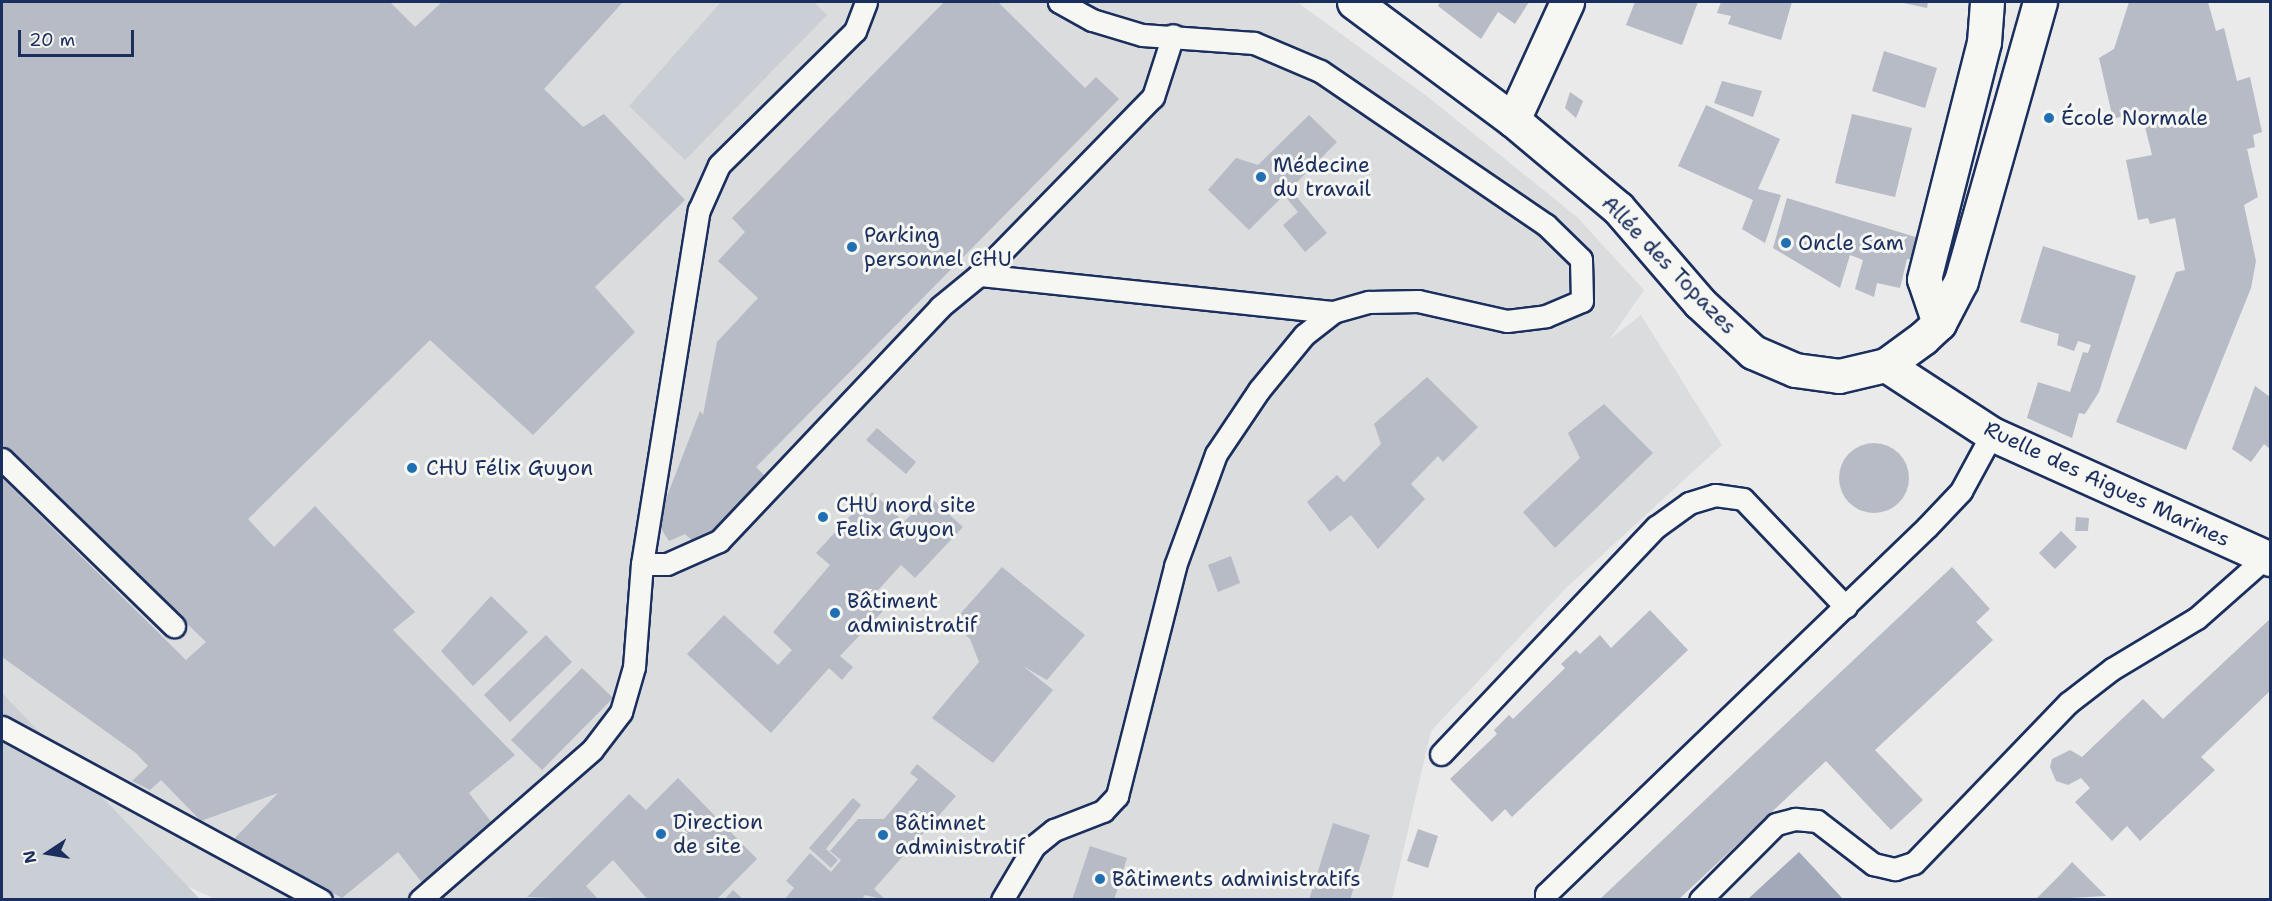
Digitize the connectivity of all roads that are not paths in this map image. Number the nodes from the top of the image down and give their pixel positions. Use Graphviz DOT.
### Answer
graph roads {
  1 [pos="866,2"];
  2 [pos="1059,2"];
  3 [pos="1354,2"];
  4 [pos="1567,2"];
  5 [pos="1987,2"];
  6 [pos="2040,2"];
  7 [pos="1173,36"];
  8 [pos="1514,120"];
  9 [pos="979,275"];
  10 [pos="1333,312"];
  11 [pos="1939,323"];
  12 [pos="1886,365"];
  13 [pos="1992,434"];
  14 [pos="2,459"];
  15 [pos="2268,558"];
  16 [pos="642,564"];
  17 [pos="1846,607"];
  18 [pos="174,626"];
  19 [pos="2,727"];
  20 [pos="1441,754"];
  21 [pos="321,900"];
  22 [pos="420,900"];
  23 [pos="1002,900"];
  24 [pos="1546,900"];
  25 [pos="1700,900"];
  1 -- 16 [label="lane"];
  2 -- 7 [label="lane"];
  3 -- 8 [label="main road, Allée des Topazes"];
  4 -- 8 [label="main road"];
  5 -- 11 [label="main road"];
  6 -- 11 [label="main road, Allée des Topazes"];
  7 -- 9 [label="lane"];
  7 -- 10 [label="lane"];
  8 -- 12 [label="main road, Allée des Topazes"];
  9 -- 10 [label="lane"];
  9 -- 16 [label="lane"];
  10 -- 23 [label="lane"];
  11 -- 12 [label="main road, Allée des Topazes"];
  12 -- 13 [label="main road, Ruelle des Aigues Marines"];
  13 -- 15 [label="main road, Ruelle des Aigues Marines"];
  13 -- 17 [label="lane"];
  14 -- 18 [label="lane"];
  15 -- 25 [label="lane"];
  16 -- 22 [label="lane"];
  17 -- 20 [label="lane"];
  17 -- 24 [label="lane"];
  19 -- 21 [label="lane"];
}
